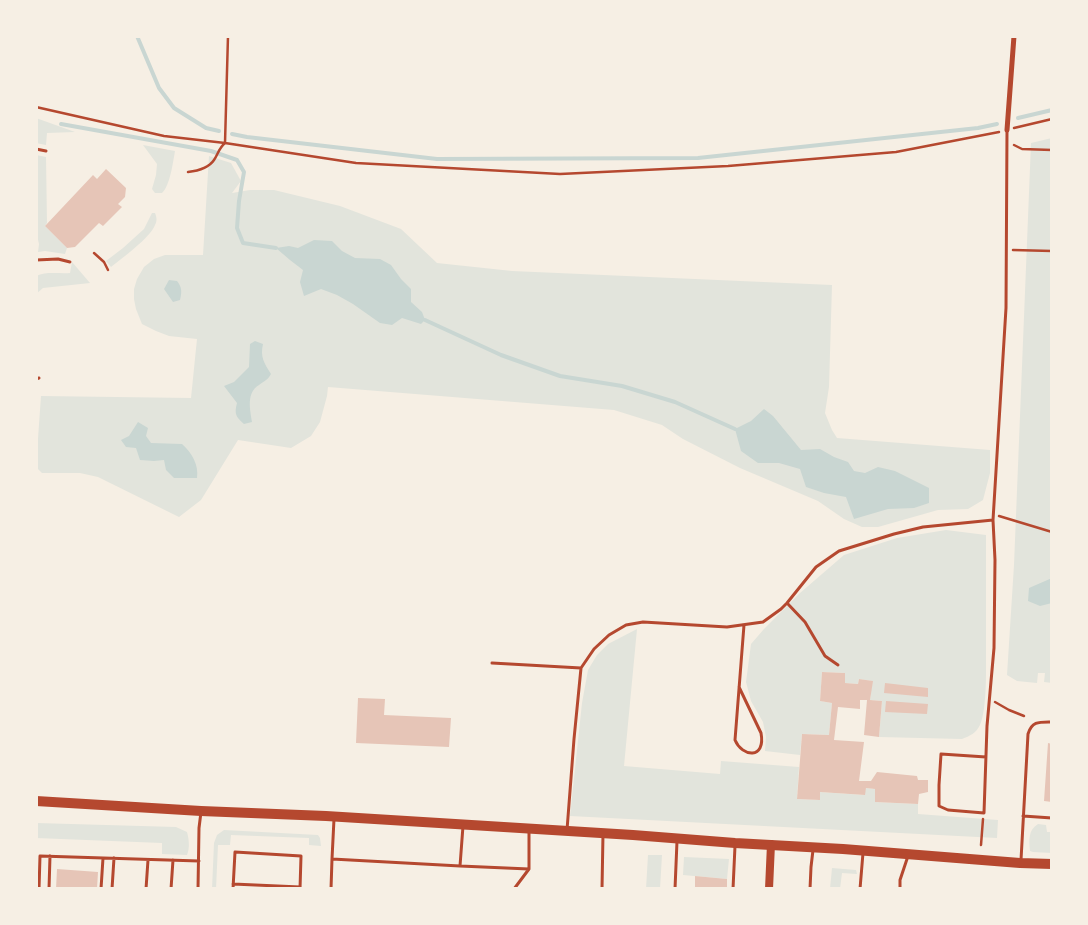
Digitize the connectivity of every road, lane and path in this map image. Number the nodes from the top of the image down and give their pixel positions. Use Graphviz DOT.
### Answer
graph roads {
  1 [pos="228,36"];
  2 [pos="1014,36"];
  3 [pos="36,108"];
  4 [pos="1052,119"];
  5 [pos="1007,130"];
  6 [pos="1007,140"];
  7 [pos="225,143"];
  8 [pos="36,149"];
  9 [pos="1052,150"];
  10 [pos="46,151"];
  11 [pos="188,172"];
  12 [pos="1006,250"];
  13 [pos="1052,251"];
  14 [pos="94,253"];
  15 [pos="36,260"];
  16 [pos="70,262"];
  17 [pos="108,270"];
  18 [pos="993,514"];
  19 [pos="993,520"];
  20 [pos="1052,532"];
  21 [pos="787,603"];
  22 [pos="744,625"];
  23 [pos="492,663"];
  24 [pos="838,665"];
  25 [pos="581,668"];
  26 [pos="739,687"];
  27 [pos="989,699"];
  28 [pos="1024,716"];
  29 [pos="1052,722"];
  30 [pos="986,757"];
  31 [pos="36,801"];
  32 [pos="201,811"];
  33 [pos="984,813"];
  34 [pos="1023,816"];
  35 [pos="334,817"];
  36 [pos="1052,818"];
  37 [pos="463,825"];
  38 [pos="529,829"];
  39 [pos="566,831"];
  40 [pos="603,833"];
  41 [pos="677,838"];
  42 [pos="735,843"];
  43 [pos="771,844"];
  44 [pos="981,845"];
  45 [pos="814,847"];
  46 [pos="863,850"];
  47 [pos="909,854"];
  48 [pos="50,856"];
  49 [pos="103,858"];
  50 [pos="114,858"];
  51 [pos="332,859"];
  52 [pos="148,860"];
  53 [pos="173,860"];
  54 [pos="199,861"];
  55 [pos="1020,863"];
  56 [pos="1052,864"];
  57 [pos="460,866"];
  58 [pos="529,869"];
  59 [pos="233,884"];
  60 [pos="300,888"];
  61 [pos="39,889"];
  62 [pos="49,889"];
  63 [pos="101,889"];
  64 [pos="112,889"];
  65 [pos="146,889"];
  66 [pos="171,889"];
  67 [pos="198,889"];
  68 [pos="233,889"];
  69 [pos="331,889"];
  70 [pos="514,889"];
  71 [pos="602,889"];
  72 [pos="675,889"];
  73 [pos="733,889"];
  74 [pos="769,889"];
  75 [pos="810,889"];
  76 [pos="860,889"];
  77 [pos="900,889"];
  1 -- 7 [label="path"];
  2 -- 5 [label="street"];
  3 -- 7 [label="path"];
  4 -- 5 [label="path"];
  5 -- 6 [label="lane"];
  5 -- 7 [label="path"];
  6 -- 9 [label="path"];
  6 -- 12 [label="lane"];
  7 -- 11 [label="path"];
  8 -- 10 [label="lane"];
  12 -- 13 [label="path"];
  12 -- 18 [label="lane"];
  14 -- 17 [label="path"];
  15 -- 16 [label="lane"];
  18 -- 19 [label="lane"];
  18 -- 20 [label="path"];
  19 -- 21 [label="lane"];
  19 -- 27 [label="lane"];
  21 -- 22 [label="lane"];
  21 -- 24 [label="lane"];
  22 -- 25 [label="lane"];
  22 -- 26 [label="lane"];
  23 -- 25 [label="lane"];
  25 -- 39 [label="lane"];
  26 -- 26 [label="lane"];
  27 -- 28 [label="path"];
  27 -- 30 [label="lane"];
  29 -- 34 [label="lane"];
  30 -- 33 [label="lane"];
  30 -- 33 [label="lane"];
  31 -- 32 [label="main road"];
  32 -- 35 [label="main road"];
  32 -- 54 [label="lane"];
  33 -- 44 [label="path"];
  34 -- 36 [label="lane"];
  34 -- 55 [label="lane"];
  35 -- 37 [label="main road"];
  35 -- 51 [label="lane"];
  37 -- 38 [label="main road"];
  37 -- 57 [label="lane"];
  38 -- 39 [label="main road"];
  38 -- 58 [label="lane"];
  39 -- 40 [label="main road"];
  40 -- 41 [label="main road"];
  40 -- 71 [label="lane"];
  41 -- 42 [label="main road"];
  41 -- 72 [label="lane"];
  42 -- 43 [label="main road"];
  42 -- 73 [label="lane"];
  43 -- 45 [label="main road"];
  43 -- 74 [label="street"];
  45 -- 46 [label="main road"];
  45 -- 75 [label="lane"];
  46 -- 47 [label="main road"];
  46 -- 76 [label="lane"];
  47 -- 55 [label="main road"];
  47 -- 77 [label="lane"];
  48 -- 49 [label="lane"];
  48 -- 61 [label="lane"];
  48 -- 62 [label="lane"];
  49 -- 50 [label="lane"];
  49 -- 63 [label="lane"];
  50 -- 52 [label="lane"];
  50 -- 64 [label="lane"];
  51 -- 57 [label="lane"];
  51 -- 69 [label="lane"];
  52 -- 53 [label="lane"];
  52 -- 65 [label="lane"];
  53 -- 54 [label="lane"];
  53 -- 66 [label="lane"];
  54 -- 67 [label="lane"];
  55 -- 56 [label="main road"];
  57 -- 58 [label="lane"];
  58 -- 70 [label="lane"];
  59 -- 60 [label="lane"];
  59 -- 60 [label="lane"];
  59 -- 68 [label="lane"];
}
